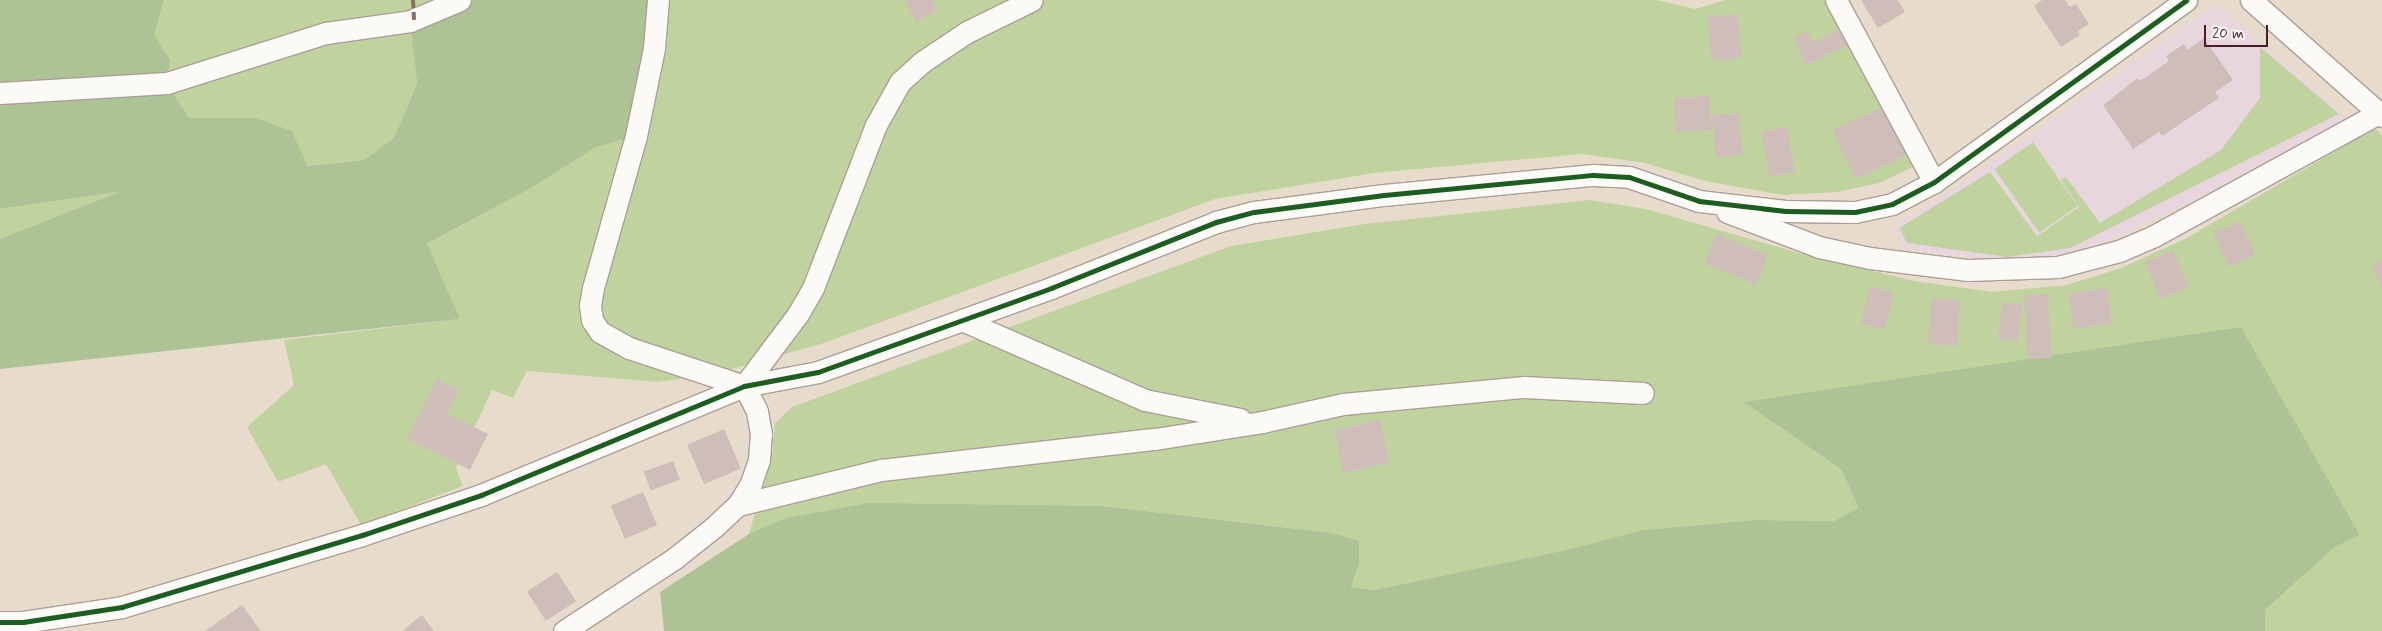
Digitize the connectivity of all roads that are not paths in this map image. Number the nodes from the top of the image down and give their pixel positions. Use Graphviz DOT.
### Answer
graph roads {
  1 [pos="460,0"];
  2 [pos="658,0"];
  3 [pos="1032,0"];
  4 [pos="1836,0"];
  5 [pos="2186,0"];
  6 [pos="2251,0"];
  7 [pos="0,93"];
  8 [pos="2381,113"];
  9 [pos="1934,182"];
  10 [pos="1698,201"];
  11 [pos="962,320"];
  12 [pos="744,386"];
  13 [pos="1643,393"];
  14 [pos="1262,422"];
  15 [pos="738,505"];
  16 [pos="0,622"];
  17 [pos="564,631"];
  1 -- 7 [label="street"];
  2 -- 12 [label="street"];
  3 -- 12 [label="street"];
  4 -- 9 [label="street"];
  5 -- 9 [label="street"];
  6 -- 8 [label="street"];
  8 -- 10 [label="street"];
  9 -- 10 [label="street"];
  10 -- 11 [label="street"];
  11 -- 12 [label="street"];
  11 -- 14 [label="street"];
  12 -- 15 [label="street"];
  12 -- 16 [label="street"];
  13 -- 14 [label="street"];
  14 -- 15 [label="street"];
  15 -- 17 [label="street"];
}
